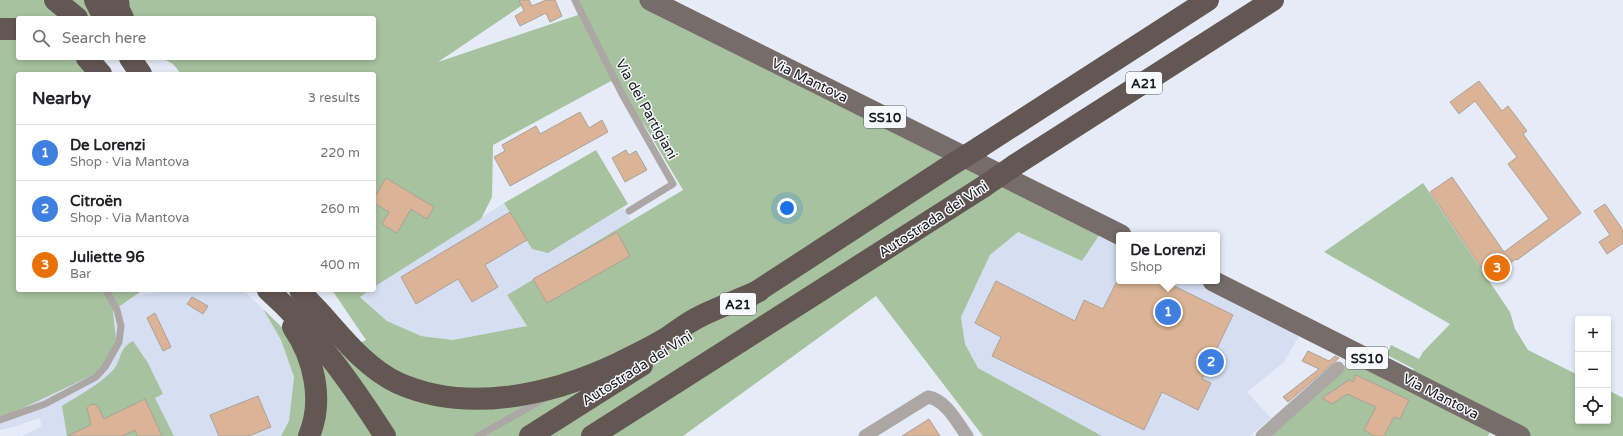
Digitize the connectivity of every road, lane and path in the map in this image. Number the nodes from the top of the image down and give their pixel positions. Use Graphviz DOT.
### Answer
graph roads {
  1 [pos="55,0"];
  2 [pos="95,0"];
  3 [pos="118,0"];
  4 [pos="575,0"];
  5 [pos="650,0"];
  6 [pos="1208,0"];
  7 [pos="1273,0"];
  8 [pos="75,16"];
  9 [pos="103,16"];
  10 [pos="122,16"];
  11 [pos="16,29"];
  12 [pos="0,30"];
  13 [pos="89,60"];
  14 [pos="108,60"];
  15 [pos="132,60"];
  16 [pos="143,60"];
  17 [pos="100,72"];
  18 [pos="112,72"];
  19 [pos="140,72"];
  20 [pos="150,72"];
  21 [pos="629,211"];
  22 [pos="1116,233"];
  23 [pos="1219,284"];
  24 [pos="759,291"];
  25 [pos="107,292"];
  26 [pos="262,292"];
  27 [pos="270,292"];
  28 [pos="301,292"];
  29 [pos="1338,368"];
  30 [pos="584,377"];
  31 [pos="0,420"];
  32 [pos="309,436"];
  33 [pos="385,436"];
  34 [pos="398,436"];
  35 [pos="478,436"];
  36 [pos="530,436"];
  37 [pos="592,436"];
  38 [pos="865,436"];
  39 [pos="967,436"];
  40 [pos="1262,436"];
  41 [pos="1520,436"];
  1 -- 8 [label="highway"];
  2 -- 9 [label="highway"];
  3 -- 10 [label="highway"];
  4 -- 21 [label="lane, Via dei Partigiani"];
  5 -- 22 [label="main road, Via Mantova / SS10"];
  6 -- 24 [label="highway, Autostrada dei Vini / A21, bridge"];
  7 -- 37 [label="highway, Autostrada dei Vini / A21, bridge"];
  11 -- 12 [label="highway"];
  13 -- 17 [label="highway"];
  14 -- 18 [label="highway"];
  15 -- 19 [label="highway"];
  16 -- 20 [label="highway"];
  23 -- 41 [label="main road, Via Mantova / SS10"];
  24 -- 30 [label="highway"];
  24 -- 36 [label="highway, Autostrada dei Vini / A21"];
  25 -- 31 [label="lane"];
  26 -- 32 [label="highway"];
  27 -- 33 [label="highway"];
  28 -- 30 [label="highway"];
  28 -- 34 [label="highway"];
  29 -- 40 [label="street"];
  30 -- 35 [label="lane"];
  38 -- 39 [label="street"];
}
